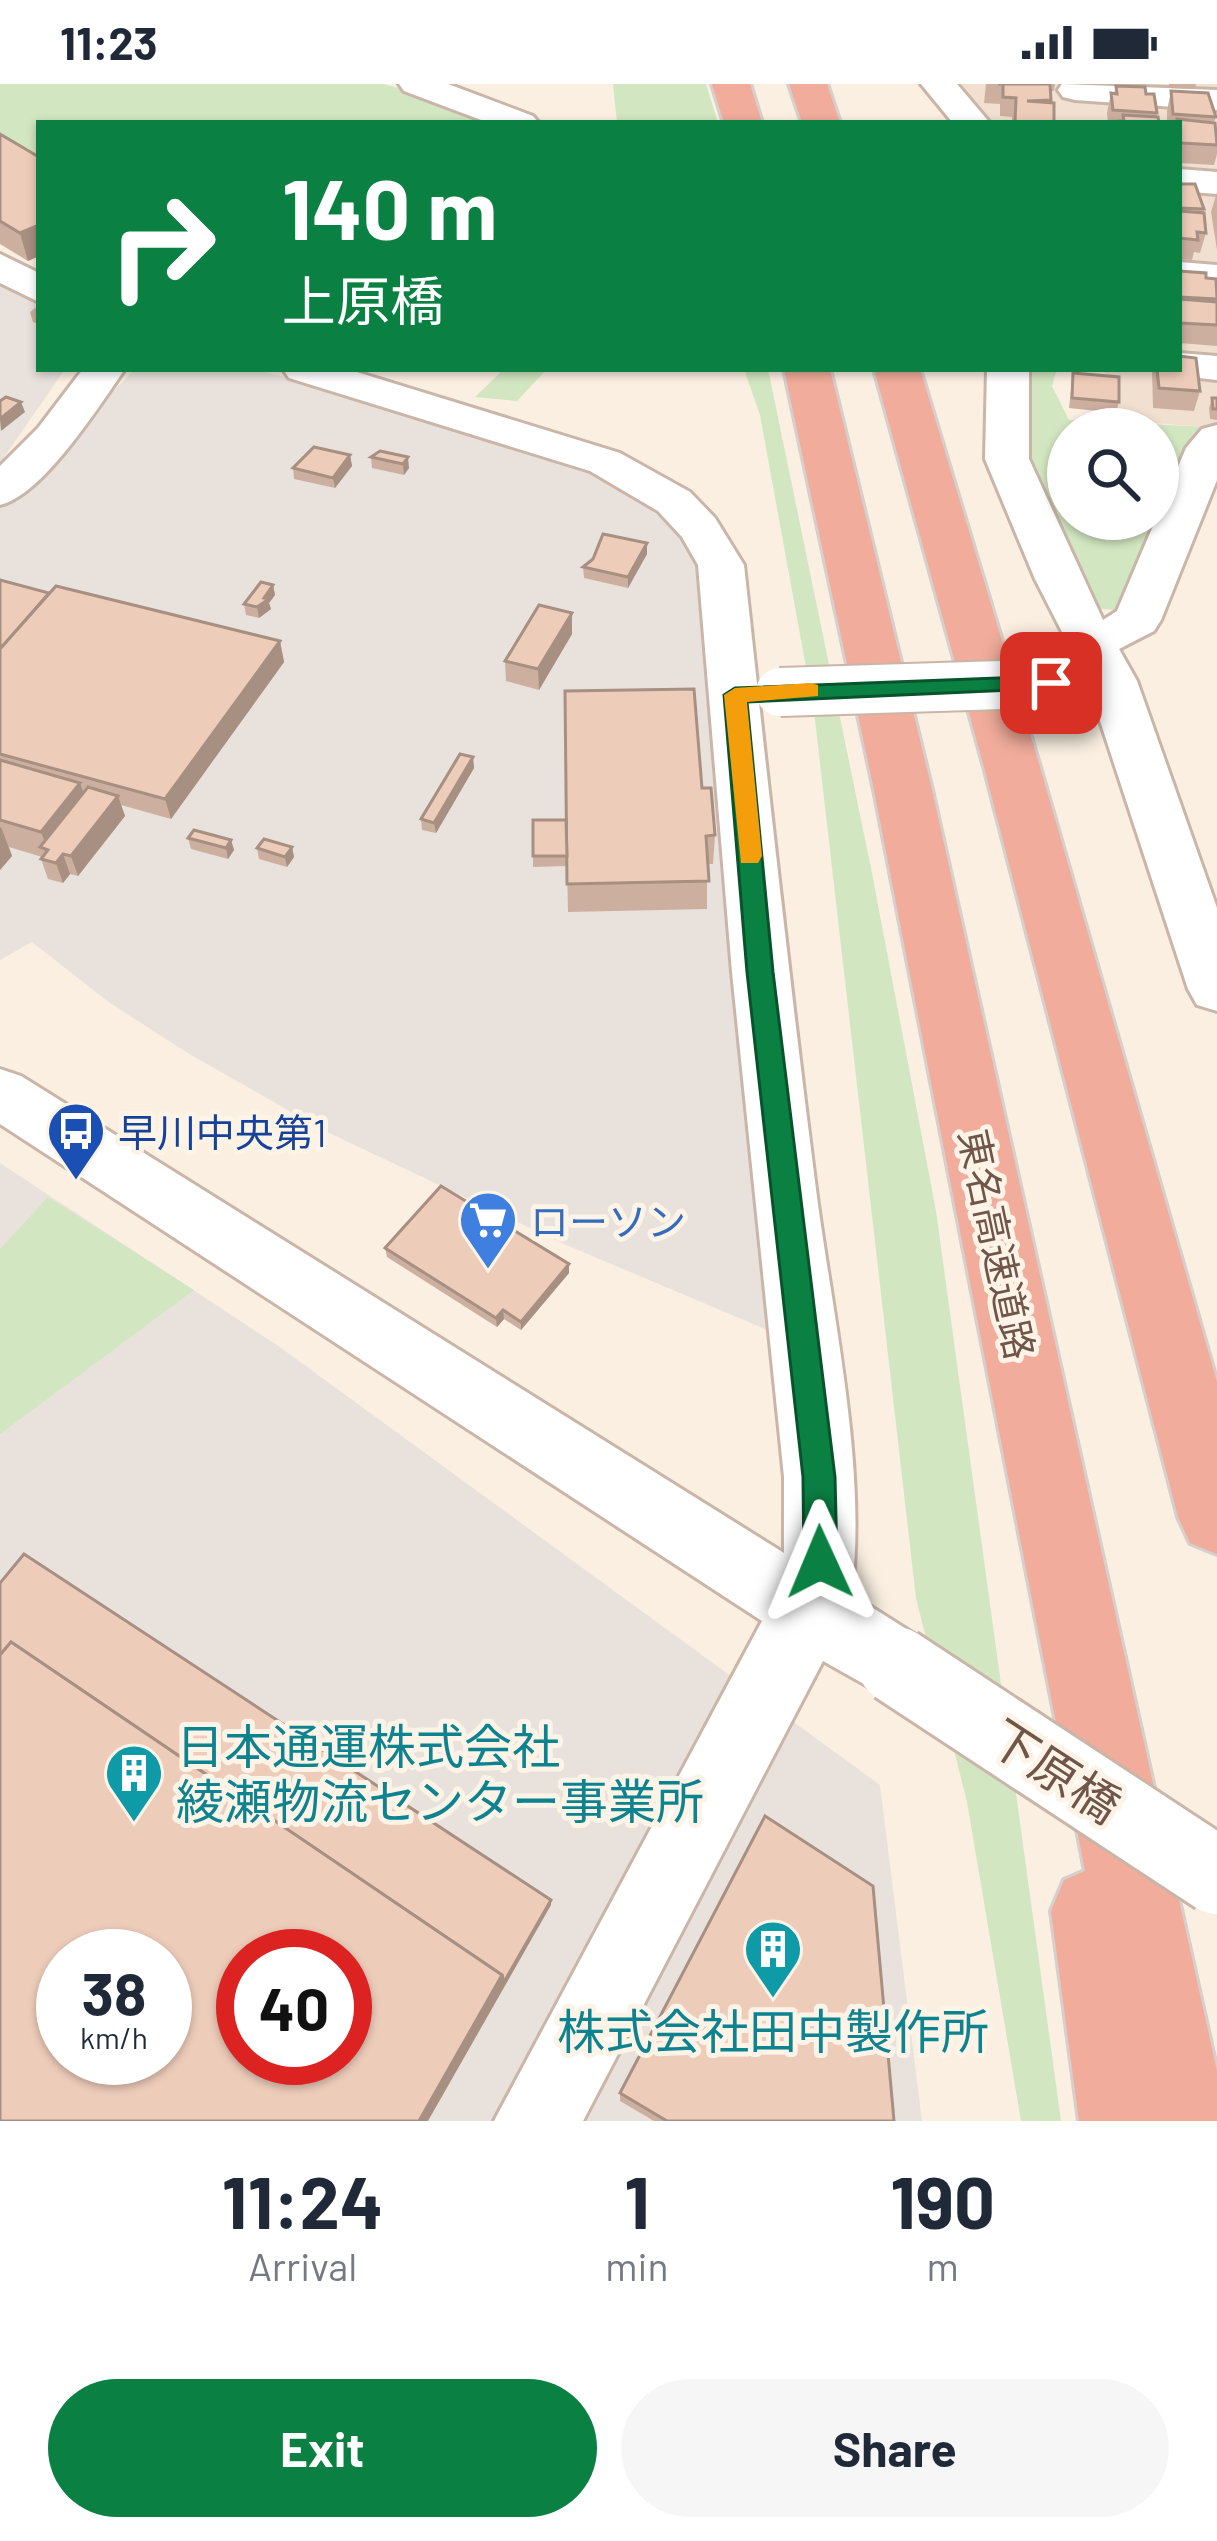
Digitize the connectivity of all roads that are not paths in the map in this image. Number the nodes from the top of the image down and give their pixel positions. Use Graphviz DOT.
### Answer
graph roads {
  1 [pos="416,84"];
  2 [pos="731,84"];
  3 [pos="808,84"];
  4 [pos="1075,99"];
  5 [pos="1217,100"];
  6 [pos="925,101"];
  7 [pos="513,120"];
  8 [pos="742,120"];
  9 [pos="820,120"];
  10 [pos="966,120"];
  11 [pos="1182,180"];
  12 [pos="1217,183"];
  13 [pos="0,266"];
  14 [pos="1182,274"];
  15 [pos="1217,277"];
  16 [pos="36,288"];
  17 [pos="1182,365"];
  18 [pos="1217,368"];
  19 [pos="102,372"];
  20 [pos="314,372"];
  21 [pos="808,372"];
  22 [pos="898,372"];
  23 [pos="1008,372"];
  24 [pos="1217,438"];
  25 [pos="0,492"];
  26 [pos="1099,667"];
  27 [pos="758,693"];
  28 [pos="1012,766"];
  29 [pos="903,790"];
  30 [pos="1217,988"];
  31 [pos="0,1093"];
  32 [pos="1217,1343"];
  33 [pos="1217,1517"];
  34 [pos="812,1612"];
  35 [pos="1217,1876"];
  36 [pos="537,2121"];
  37 [pos="1126,2121"];
  38 [pos="1181,2121"];
  1 -- 7 [label="street"];
  2 -- 8 [label="highway"];
  3 -- 9 [label="highway"];
  4 -- 5 [label="street"];
  6 -- 10 [label="street"];
  11 -- 12 [label="street"];
  13 -- 16 [label="street"];
  14 -- 15 [label="street"];
  17 -- 18 [label="street"];
  19 -- 25 [label="street"];
  20 -- 27 [label="street"];
  21 -- 29 [label="highway, 東名高速道路"];
  22 -- 28 [label="highway"];
  23 -- 26 [label="street"];
  24 -- 26 [label="street"];
  26 -- 27 [label="street, bridge"];
  26 -- 30 [label="street"];
  27 -- 34 [label="street"];
  28 -- 32 [label="highway"];
  28 -- 33 [label="highway"];
  29 -- 37 [label="highway"];
  29 -- 38 [label="highway, 東名高速道路"];
  31 -- 34 [label="street, 下原橋"];
  34 -- 35 [label="street, 下原橋, bridge"];
  34 -- 36 [label="street"];
}
